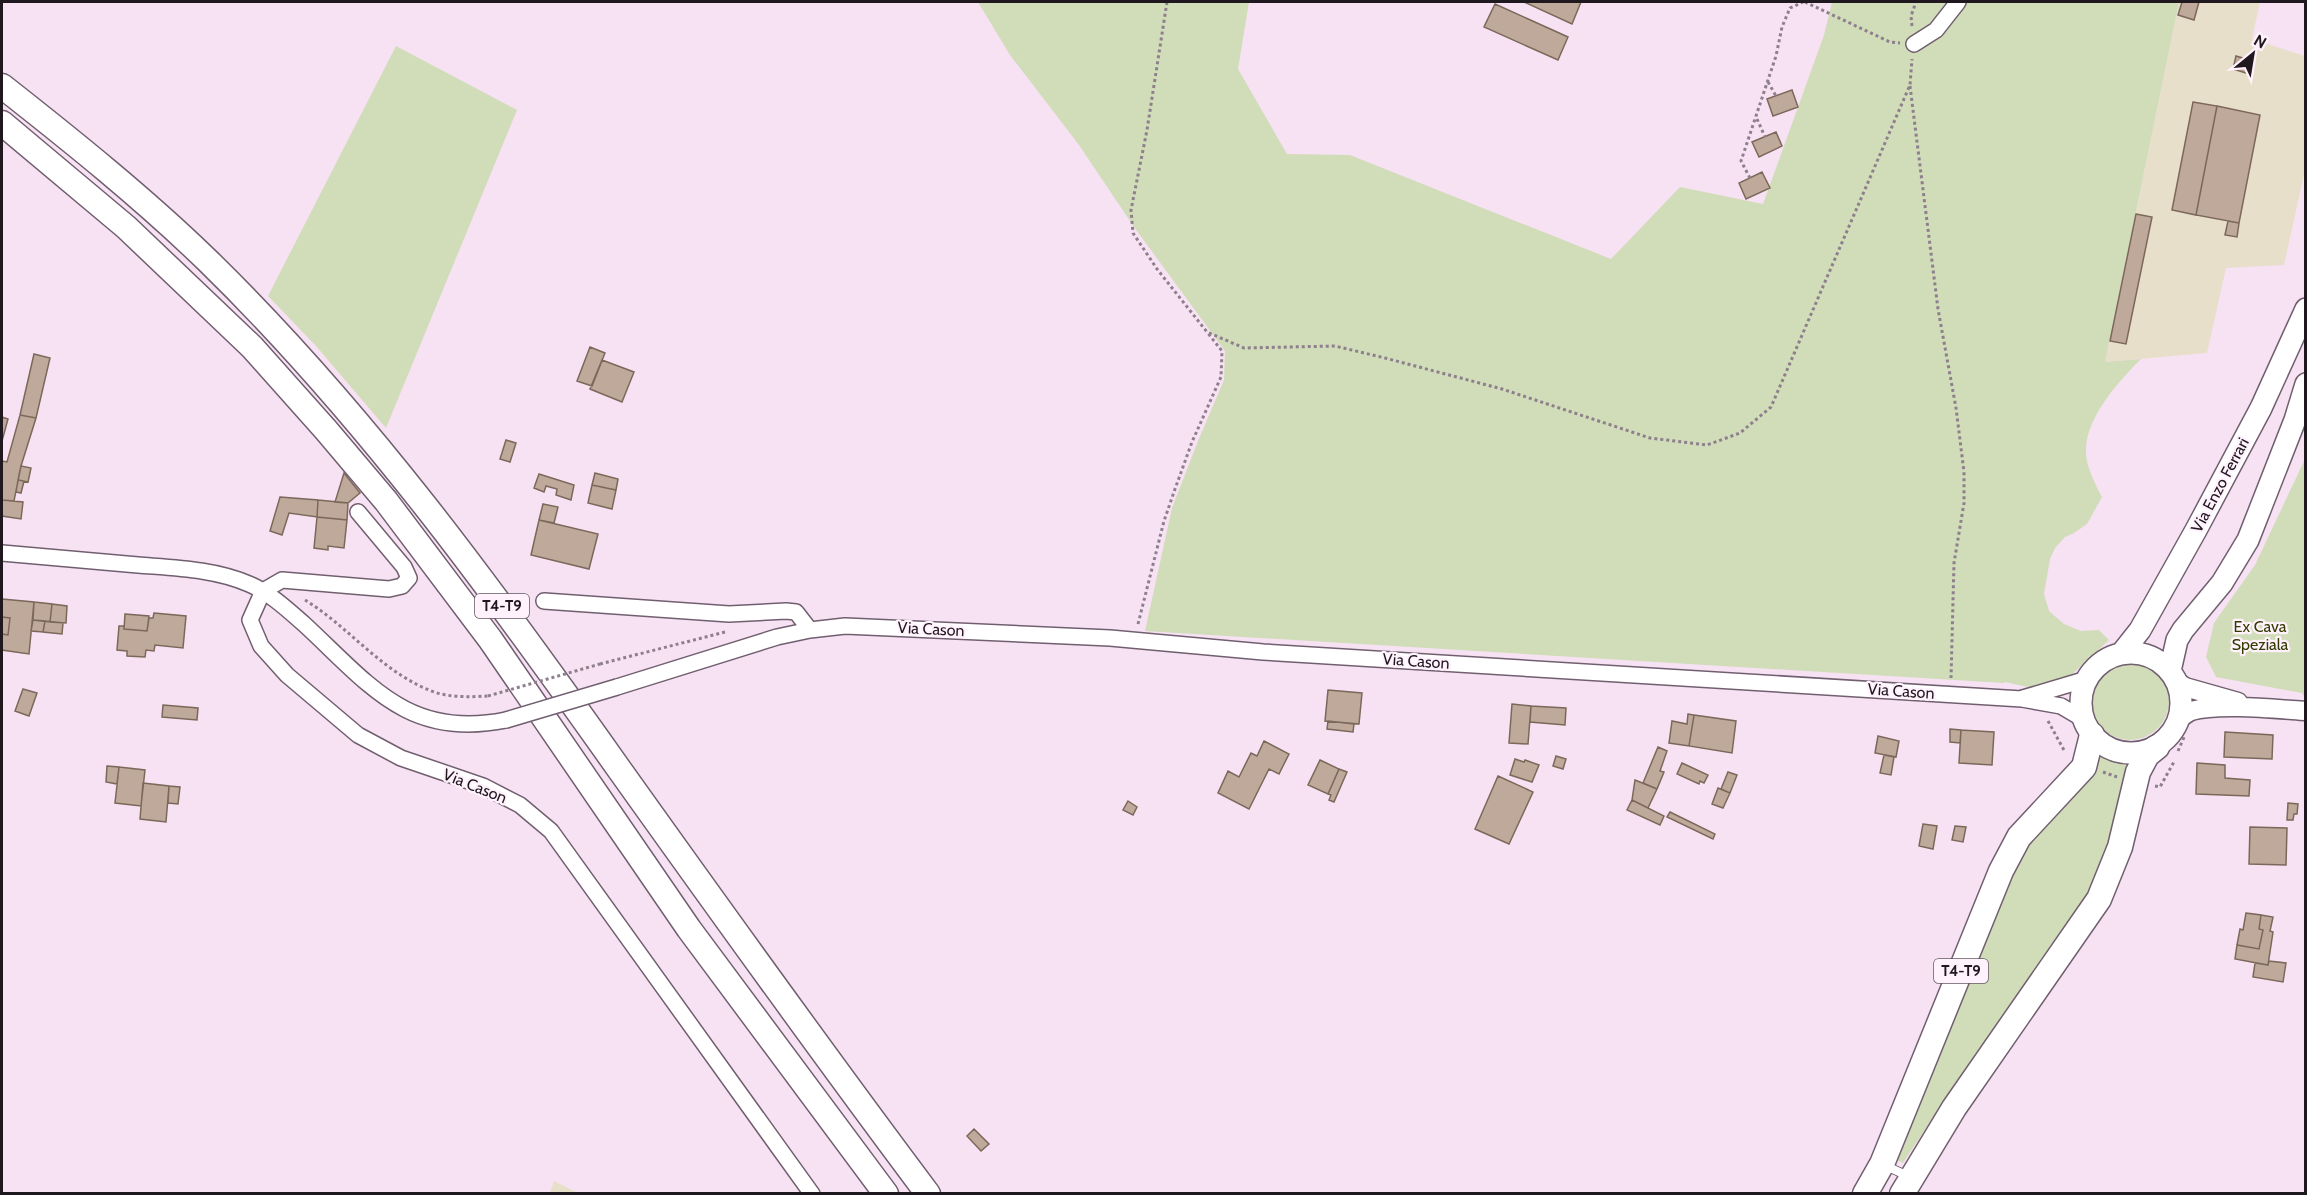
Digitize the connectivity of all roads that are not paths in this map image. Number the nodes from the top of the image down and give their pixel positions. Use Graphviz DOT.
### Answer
graph roads {
  1 [pos="1958,2"];
  2 [pos="1914,44"];
  3 [pos="2,86"];
  4 [pos="2,123"];
  5 [pos="2306,309"];
  6 [pos="2306,384"];
  7 [pos="358,513"];
  8 [pos="2,553"];
  9 [pos="263,591"];
  10 [pos="543,601"];
  11 [pos="810,630"];
  12 [pos="2121,654"];
  13 [pos="2174,677"];
  14 [pos="2087,679"];
  15 [pos="2022,699"];
  16 [pos="2257,708"];
  17 [pos="2306,711"];
  18 [pos="2182,726"];
  19 [pos="2087,727"];
  20 [pos="2157,747"];
  21 [pos="1882,1164"];
  22 [pos="1907,1186"];
  23 [pos="812,1194"];
  24 [pos="886,1194"];
  25 [pos="928,1194"];
  26 [pos="1865,1194"];
  1 -- 2 [label="street"];
  3 -- 25 [label="highway, T4-T9"];
  4 -- 24 [label="highway, T4-T9"];
  5 -- 12 [label="main road, Via Enzo Ferrari"];
  6 -- 13 [label="main road"];
  7 -- 9 [label="street"];
  8 -- 9 [label="street, Via Cason"];
  9 -- 11 [label="street, Via Cason, bridge"];
  9 -- 23 [label="street, Via Cason"];
  10 -- 11 [label="street"];
  11 -- 15 [label="street, Via Cason"];
  12 -- 13 [label="main road"];
  12 -- 14 [label="main road"];
  13 -- 16 [label="street"];
  13 -- 18 [label="main road"];
  14 -- 15 [label="street, Via Cason"];
  14 -- 19 [label="main road"];
  15 -- 19 [label="street, Via Cason"];
  16 -- 17 [label="street"];
  16 -- 18 [label="street"];
  18 -- 20 [label="main road"];
  19 -- 20 [label="main road"];
  19 -- 21 [label="highway, T4-T9"];
  20 -- 22 [label="highway"];
  21 -- 22 [label="lane"];
  21 -- 26 [label="highway, T4-T9"];
}
